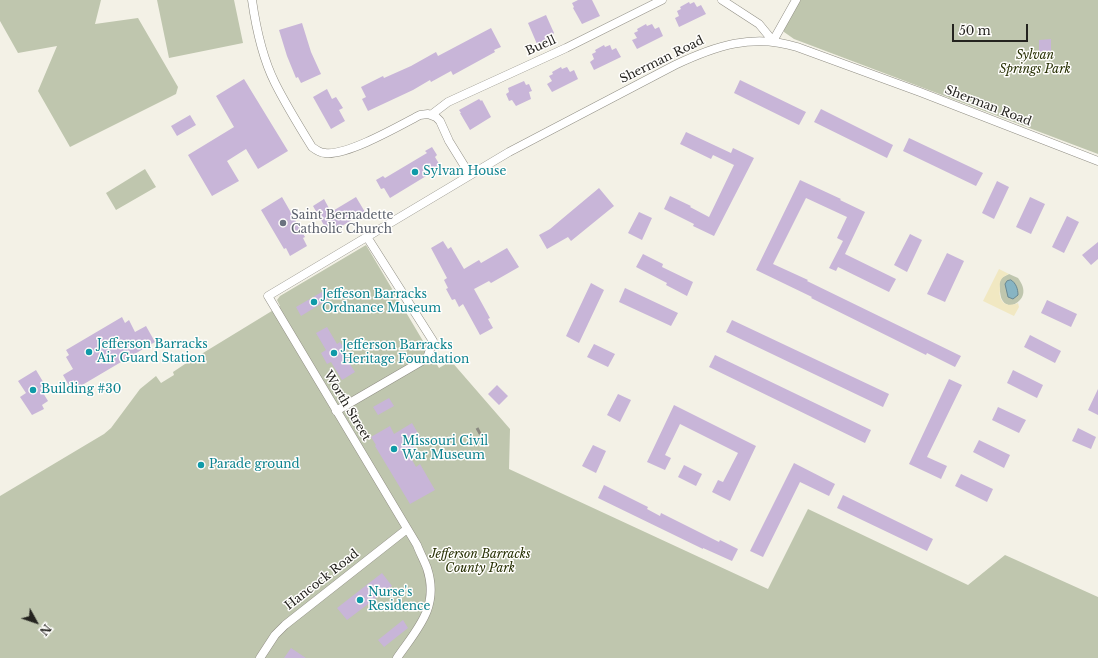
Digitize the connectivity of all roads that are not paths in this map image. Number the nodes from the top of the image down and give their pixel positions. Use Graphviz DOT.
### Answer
graph roads {
  1 [pos="252,0"];
  2 [pos="662,0"];
  3 [pos="722,0"];
  4 [pos="796,0"];
  5 [pos="773,41"];
  6 [pos="431,115"];
  7 [pos="1098,161"];
  8 [pos="470,175"];
  9 [pos="367,237"];
  10 [pos="268,296"];
  11 [pos="336,411"];
  12 [pos="407,529"];
  13 [pos="260,658"];
  14 [pos="397,658"];
  1 -- 6 [label="street"];
  2 -- 6 [label="street, Buell"];
  3 -- 5 [label="street"];
  4 -- 5 [label="street"];
  5 -- 7 [label="street, Sherman Road"];
  5 -- 8 [label="street, Sherman Road"];
  6 -- 8 [label="street"];
  8 -- 9 [label="street, Sherman Road"];
  9 -- 10 [label="street, Sherman Road"];
  9 -- 11 [label="street"];
  10 -- 11 [label="street, Worth Street"];
  11 -- 12 [label="street, Worth Street"];
  12 -- 13 [label="street, Hancock Road"];
  12 -- 14 [label="street, Worth Street"];
}
